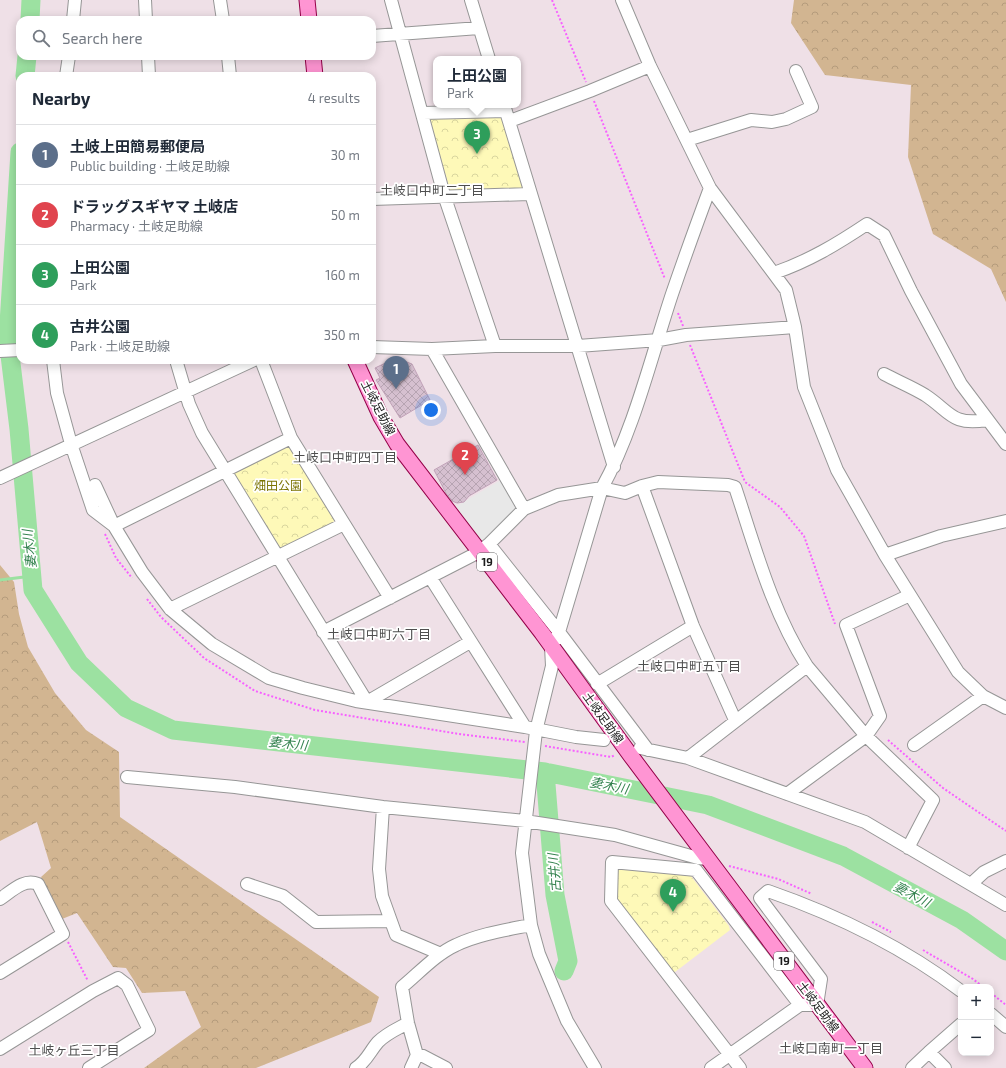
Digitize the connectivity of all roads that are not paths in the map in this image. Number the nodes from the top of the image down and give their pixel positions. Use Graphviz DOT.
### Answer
graph roads {
  1 [pos="75,0"];
  2 [pos="145,0"];
  3 [pos="220,0"];
  4 [pos="307,0"];
  5 [pos="391,0"];
  6 [pos="471,0"];
  7 [pos="622,0"];
  8 [pos="73,16"];
  9 [pos="146,16"];
  10 [pos="222,16"];
  11 [pos="309,16"];
  12 [pos="479,28"];
  13 [pos="400,34"];
  14 [pos="376,36"];
  15 [pos="488,56"];
  16 [pos="68,60"];
  17 [pos="148,60"];
  18 [pos="228,60"];
  19 [pos="313,60"];
  20 [pos="650,66"];
  21 [pos="796,71"];
  22 [pos="67,72"];
  23 [pos="150,72"];
  24 [pos="230,72"];
  25 [pos="315,72"];
  26 [pos="507,112"];
  27 [pos="423,113"];
  28 [pos="687,140"];
  29 [pos="710,188"];
  30 [pos="530,194"];
  31 [pos="444,195"];
  32 [pos="376,199"];
  33 [pos="774,273"];
  34 [pos="795,327"];
  35 [pos="659,340"];
  36 [pos="495,346"];
  37 [pos="578,346"];
  38 [pos="376,347"];
  39 [pos="432,349"];
  40 [pos="0,350"];
  41 [pos="16,350"];
  42 [pos="53,364"];
  43 [pos="177,364"];
  44 [pos="246,364"];
  45 [pos="263,364"];
  46 [pos="357,364"];
  47 [pos="884,374"];
  48 [pos="186,392"];
  49 [pos="987,420"];
  50 [pos="291,438"];
  51 [pos="1006,444"];
  52 [pos="67,446"];
  53 [pos="614,467"];
  54 [pos="226,471"];
  55 [pos="0,478"];
  56 [pos="95,485"];
  57 [pos="642,486"];
  58 [pos="602,488"];
  59 [pos="524,509"];
  60 [pos="1006,521"];
  61 [pos="344,524"];
  62 [pos="108,528"];
  63 [pos="484,548"];
  64 [pos="885,555"];
  65 [pos="278,556"];
  66 [pos="430,577"];
  67 [pos="910,595"];
  68 [pos="390,598"];
  69 [pos="170,609"];
  70 [pos="693,626"];
  71 [pos="323,632"];
  72 [pos="559,632"];
  73 [pos="470,642"];
  74 [pos="552,647"];
  75 [pos="807,666"];
  76 [pos="597,684"];
  77 [pos="983,696"];
  78 [pos="367,702"];
  79 [pos="1006,708"];
  80 [pos="735,720"];
  81 [pos="531,729"];
  82 [pos="869,731"];
  83 [pos="604,740"];
  84 [pos="914,745"];
  85 [pos="635,752"];
  86 [pos="688,758"];
  87 [pos="127,777"];
  88 [pos="787,794"];
  89 [pos="383,807"];
  90 [pos="525,817"];
  91 [pos="908,848"];
  92 [pos="706,856"];
  93 [pos="1006,860"];
  94 [pos="247,884"];
  95 [pos="971,884"];
  96 [pos="0,898"];
  97 [pos="1006,905"];
  98 [pos="391,921"];
  99 [pos="531,925"];
  100 [pos="441,954"];
  101 [pos="0,973"];
  102 [pos="958,989"];
  103 [pos="800,1005"];
  104 [pos="817,1005"];
  105 [pos="994,1017"];
  106 [pos="408,1024"];
  107 [pos="958,1027"];
  108 [pos="1006,1027"];
  109 [pos="0,1049"];
  110 [pos="929,1052"];
  111 [pos="416,1055"];
  112 [pos="730,1055"];
  113 [pos="89,1068"];
  114 [pos="356,1068"];
  115 [pos="411,1068"];
  116 [pos="446,1068"];
  117 [pos="595,1068"];
  118 [pos="711,1068"];
  119 [pos="740,1068"];
  120 [pos="865,1068"];
  121 [pos="912,1068"];
  122 [pos="945,1068"];
  1 -- 8 [label="street"];
  2 -- 9 [label="street"];
  3 -- 10 [label="street"];
  4 -- 11 [label="main road"];
  5 -- 13 [label="street"];
  6 -- 12 [label="street"];
  7 -- 20 [label="street"];
  12 -- 13 [label="street"];
  12 -- 15 [label="street"];
  13 -- 14 [label="street"];
  13 -- 27 [label="street"];
  16 -- 22 [label="street"];
  17 -- 23 [label="street"];
  18 -- 24 [label="street"];
  19 -- 25 [label="main road"];
  20 -- 26 [label="street"];
  20 -- 28 [label="street"];
  21 -- 28 [label="street"];
  26 -- 27 [label="street"];
  26 -- 30 [label="street"];
  27 -- 31 [label="street"];
  28 -- 29 [label="street"];
  29 -- 33 [label="street"];
  29 -- 35 [label="street"];
  30 -- 31 [label="street"];
  30 -- 37 [label="street"];
  31 -- 32 [label="street"];
  31 -- 36 [label="street"];
  33 -- 34 [label="street"];
  33 -- 49 [label="street"];
  34 -- 35 [label="street"];
  34 -- 64 [label="street"];
  35 -- 37 [label="street"];
  35 -- 53 [label="street"];
  36 -- 37 [label="street"];
  36 -- 39 [label="street"];
  37 -- 53 [label="street"];
  38 -- 39 [label="street"];
  39 -- 59 [label="street"];
  40 -- 41 [label="street"];
  42 -- 52 [label="street"];
  43 -- 48 [label="street"];
  44 -- 48 [label="street"];
  45 -- 50 [label="street"];
  46 -- 63 [label="main road, 土岐足助線 / 19"];
  47 -- 49 [label="street"];
  48 -- 52 [label="street"];
  48 -- 54 [label="street"];
  49 -- 51 [label="street"];
  50 -- 54 [label="street"];
  50 -- 61 [label="street"];
  52 -- 55 [label="street"];
  52 -- 62 [label="street"];
  53 -- 58 [label="street"];
  54 -- 62 [label="street"];
  54 -- 65 [label="street"];
  56 -- 62 [label="street"];
  57 -- 58 [label="street"];
  57 -- 70 [label="street"];
  57 -- 75 [label="street"];
  58 -- 59 [label="street"];
  58 -- 72 [label="street"];
  59 -- 63 [label="street"];
  60 -- 64 [label="street"];
  61 -- 65 [label="street"];
  61 -- 68 [label="street"];
  62 -- 69 [label="street"];
  63 -- 66 [label="street"];
  63 -- 72 [label="street"];
  63 -- 74 [label="main road, 土岐足助線 / 19"];
  64 -- 67 [label="street"];
  65 -- 69 [label="street"];
  65 -- 71 [label="street"];
  66 -- 68 [label="street"];
  66 -- 73 [label="street"];
  67 -- 77 [label="street"];
  67 -- 82 [label="street"];
  68 -- 71 [label="street"];
  69 -- 78 [label="street"];
  70 -- 76 [label="street"];
  70 -- 80 [label="street"];
  71 -- 78 [label="street"];
  72 -- 74 [label="street"];
  72 -- 76 [label="street"];
  73 -- 78 [label="street"];
  73 -- 81 [label="street"];
  74 -- 81 [label="street"];
  74 -- 85 [label="main road, 土岐足助線 / 19"];
  75 -- 80 [label="street"];
  75 -- 82 [label="street"];
  76 -- 85 [label="street"];
  77 -- 79 [label="street"];
  77 -- 84 [label="street"];
  78 -- 81 [label="street"];
  80 -- 86 [label="street"];
  81 -- 83 [label="street"];
  81 -- 90 [label="street"];
  82 -- 88 [label="street"];
  82 -- 91 [label="street"];
  85 -- 86 [label="street"];
  85 -- 92 [label="main road, 土岐足助線 / 19"];
  86 -- 88 [label="street"];
  87 -- 89 [label="street"];
  88 -- 91 [label="street"];
  89 -- 90 [label="street"];
  89 -- 98 [label="street"];
  90 -- 92 [label="street"];
  90 -- 99 [label="street"];
  91 -- 95 [label="street"];
  92 -- 104 [label="main road, 土岐足助線 / 19"];
  93 -- 95 [label="street"];
  94 -- 98 [label="street"];
  95 -- 97 [label="street"];
  96 -- 101 [label="street"];
  98 -- 100 [label="street"];
  99 -- 100 [label="street"];
  99 -- 117 [label="street"];
  100 -- 106 [label="street"];
  102 -- 104 [label="street"];
  103 -- 104 [label="street"];
  103 -- 112 [label="street"];
  103 -- 112 [label="street"];
  104 -- 120 [label="main road, 土岐足助線 / 19"];
  105 -- 108 [label="street"];
  106 -- 111 [label="street"];
  106 -- 114 [label="street"];
  107 -- 110 [label="street"];
  109 -- 113 [label="street"];
  110 -- 121 [label="street"];
  110 -- 122 [label="street"];
  111 -- 115 [label="street"];
  111 -- 116 [label="street"];
  112 -- 118 [label="street"];
  112 -- 119 [label="street"];
}
